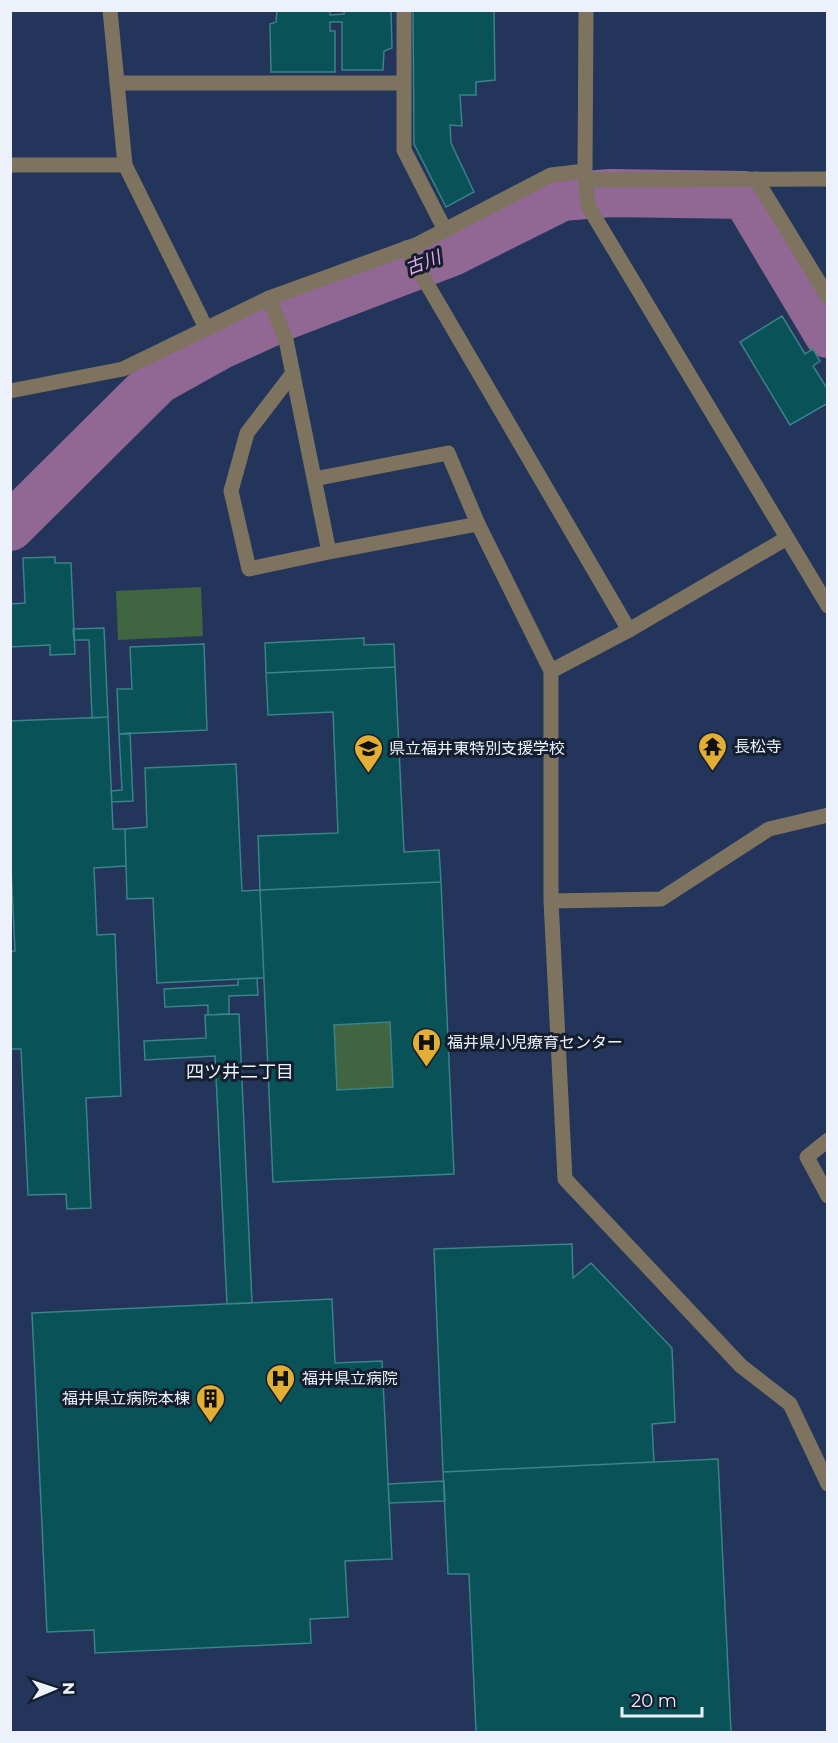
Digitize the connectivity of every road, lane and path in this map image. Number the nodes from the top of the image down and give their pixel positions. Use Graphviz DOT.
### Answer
graph roads {
  1 [pos="110,10"];
  2 [pos="404,10"];
  3 [pos="586,10"];
  4 [pos="117,83"];
  5 [pos="404,83"];
  6 [pos="10,165"];
  7 [pos="125,165"];
  8 [pos="586,176"];
  9 [pos="756,179"];
  10 [pos="828,179"];
  11 [pos="445,230"];
  12 [pos="406,248"];
  13 [pos="828,297"];
  14 [pos="269,298"];
  15 [pos="206,328"];
  16 [pos="293,373"];
  17 [pos="10,391"];
  18 [pos="314,479"];
  19 [pos="478,524"];
  20 [pos="787,538"];
  21 [pos="329,552"];
  22 [pos="828,606"];
  23 [pos="629,630"];
  24 [pos="551,671"];
  25 [pos="828,815"];
  26 [pos="551,901"];
  27 [pos="828,1140"];
  28 [pos="828,1196"];
  29 [pos="828,1484"];
  1 -- 4 [label="street"];
  2 -- 5 [label="street"];
  3 -- 8 [label="street"];
  4 -- 5 [label="street"];
  4 -- 7 [label="street"];
  5 -- 11 [label="street"];
  6 -- 7 [label="street"];
  7 -- 15 [label="street"];
  8 -- 9 [label="street"];
  8 -- 11 [label="street"];
  8 -- 20 [label="street"];
  9 -- 10 [label="street"];
  9 -- 13 [label="street"];
  11 -- 12 [label="street"];
  12 -- 14 [label="street"];
  12 -- 23 [label="street"];
  14 -- 15 [label="street"];
  14 -- 16 [label="street"];
  15 -- 17 [label="street"];
  16 -- 18 [label="street"];
  16 -- 21 [label="street"];
  18 -- 19 [label="street"];
  18 -- 21 [label="street"];
  19 -- 21 [label="street"];
  19 -- 24 [label="street"];
  20 -- 22 [label="street"];
  20 -- 23 [label="street"];
  23 -- 24 [label="street"];
  24 -- 26 [label="street"];
  25 -- 26 [label="street"];
  26 -- 29 [label="street"];
  27 -- 28 [label="street"];
}
